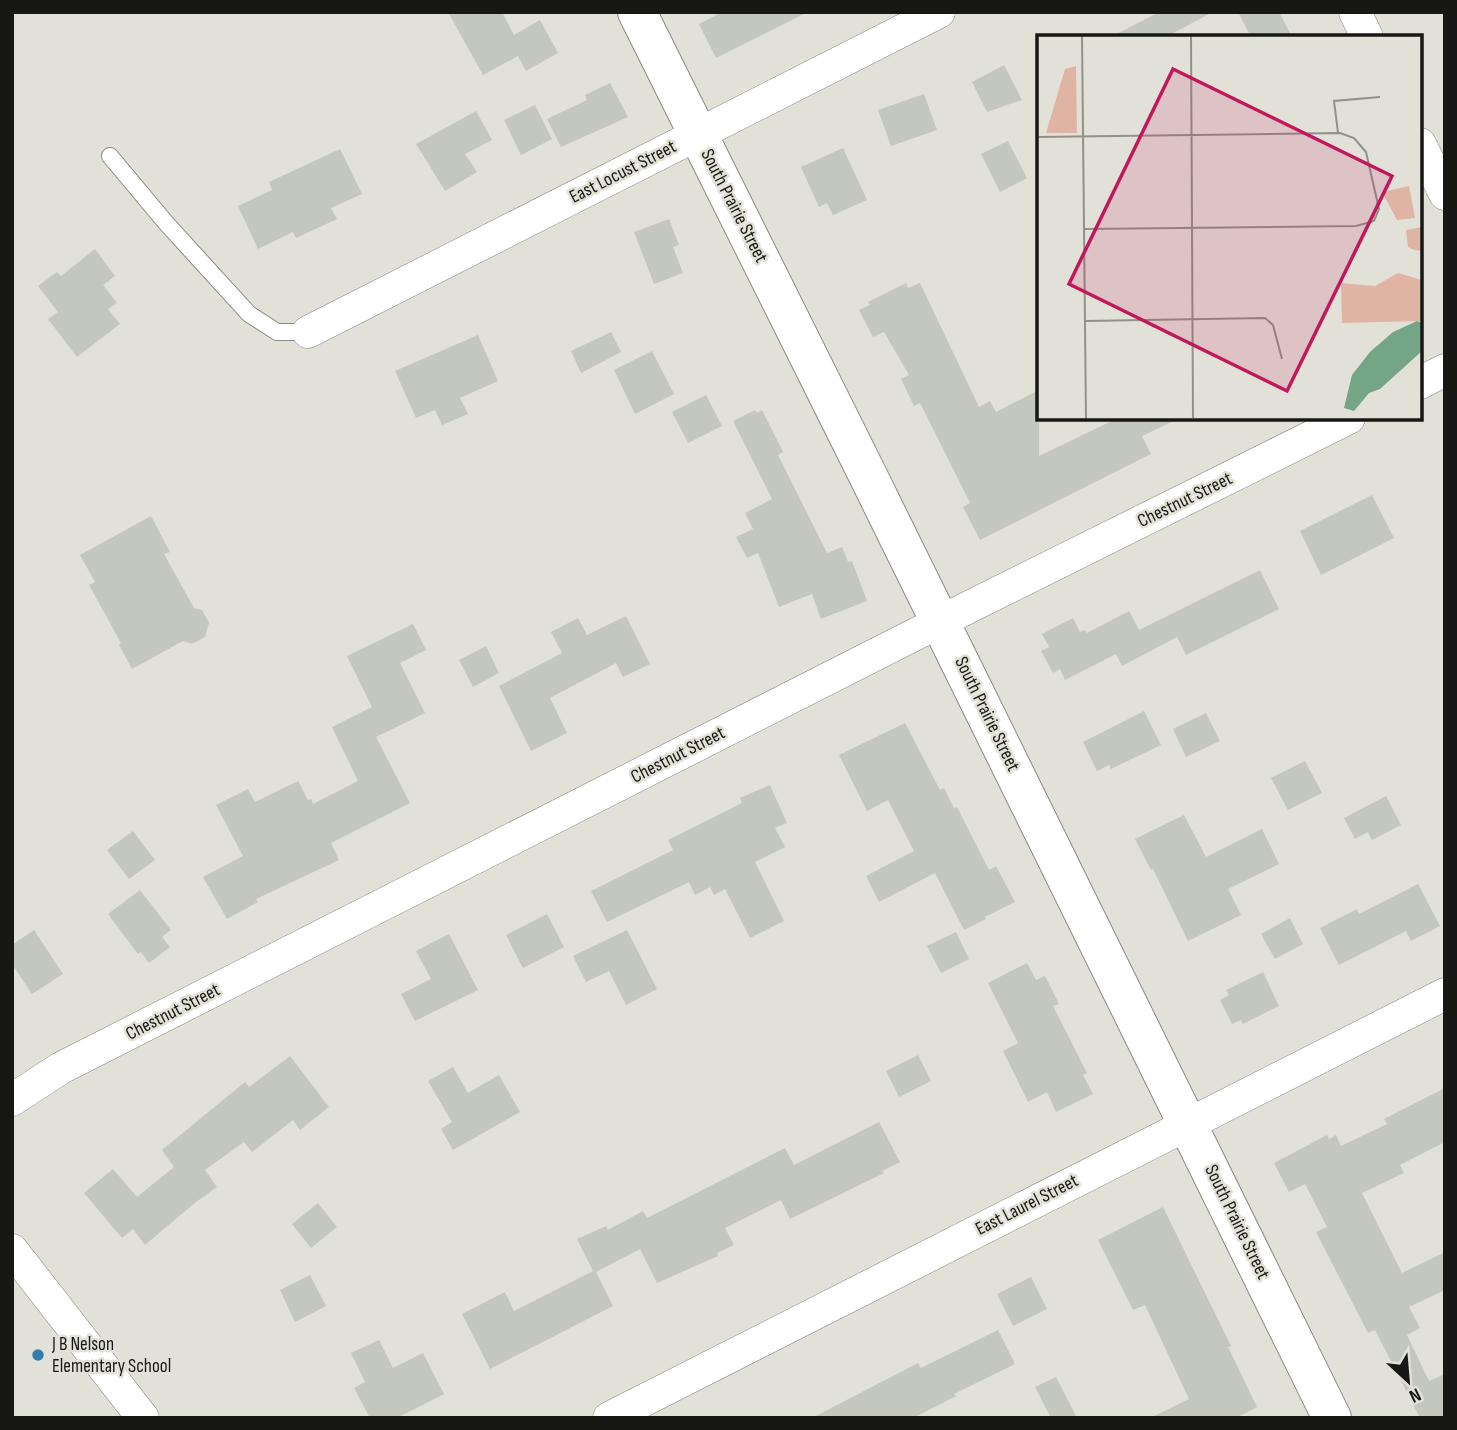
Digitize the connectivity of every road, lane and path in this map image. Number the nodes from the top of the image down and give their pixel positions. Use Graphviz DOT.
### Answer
graph roads {
  1 [pos="637,12"];
  2 [pos="939,12"];
  3 [pos="1355,12"];
  4 [pos="1366,35"];
  5 [pos="697,134"];
  6 [pos="1422,148"];
  7 [pos="110,156"];
  8 [pos="1445,194"];
  9 [pos="308,332"];
  10 [pos="1445,370"];
  11 [pos="1422,382"];
  12 [pos="1345,420"];
  13 [pos="942,621"];
  14 [pos="1445,994"];
  15 [pos="12,1100"];
  16 [pos="1189,1122"];
  17 [pos="12,1250"];
  18 [pos="143,1418"];
  19 [pos="609,1418"];
  20 [pos="1332,1418"];
  1 -- 5 [label="street, South Prairie Street"];
  2 -- 5 [label="street, East Locust Street"];
  3 -- 4 [label="street"];
  5 -- 9 [label="street, East Locust Street"];
  5 -- 13 [label="street, South Prairie Street"];
  6 -- 8 [label="street"];
  7 -- 9 [label="lane"];
  10 -- 11 [label="street"];
  12 -- 13 [label="street, Chestnut Street"];
  13 -- 15 [label="street, Chestnut Street"];
  13 -- 16 [label="street, South Prairie Street"];
  14 -- 16 [label="street, East Laurel Street"];
  16 -- 19 [label="street, East Laurel Street"];
  16 -- 20 [label="street, South Prairie Street"];
  17 -- 18 [label="street"];
}
